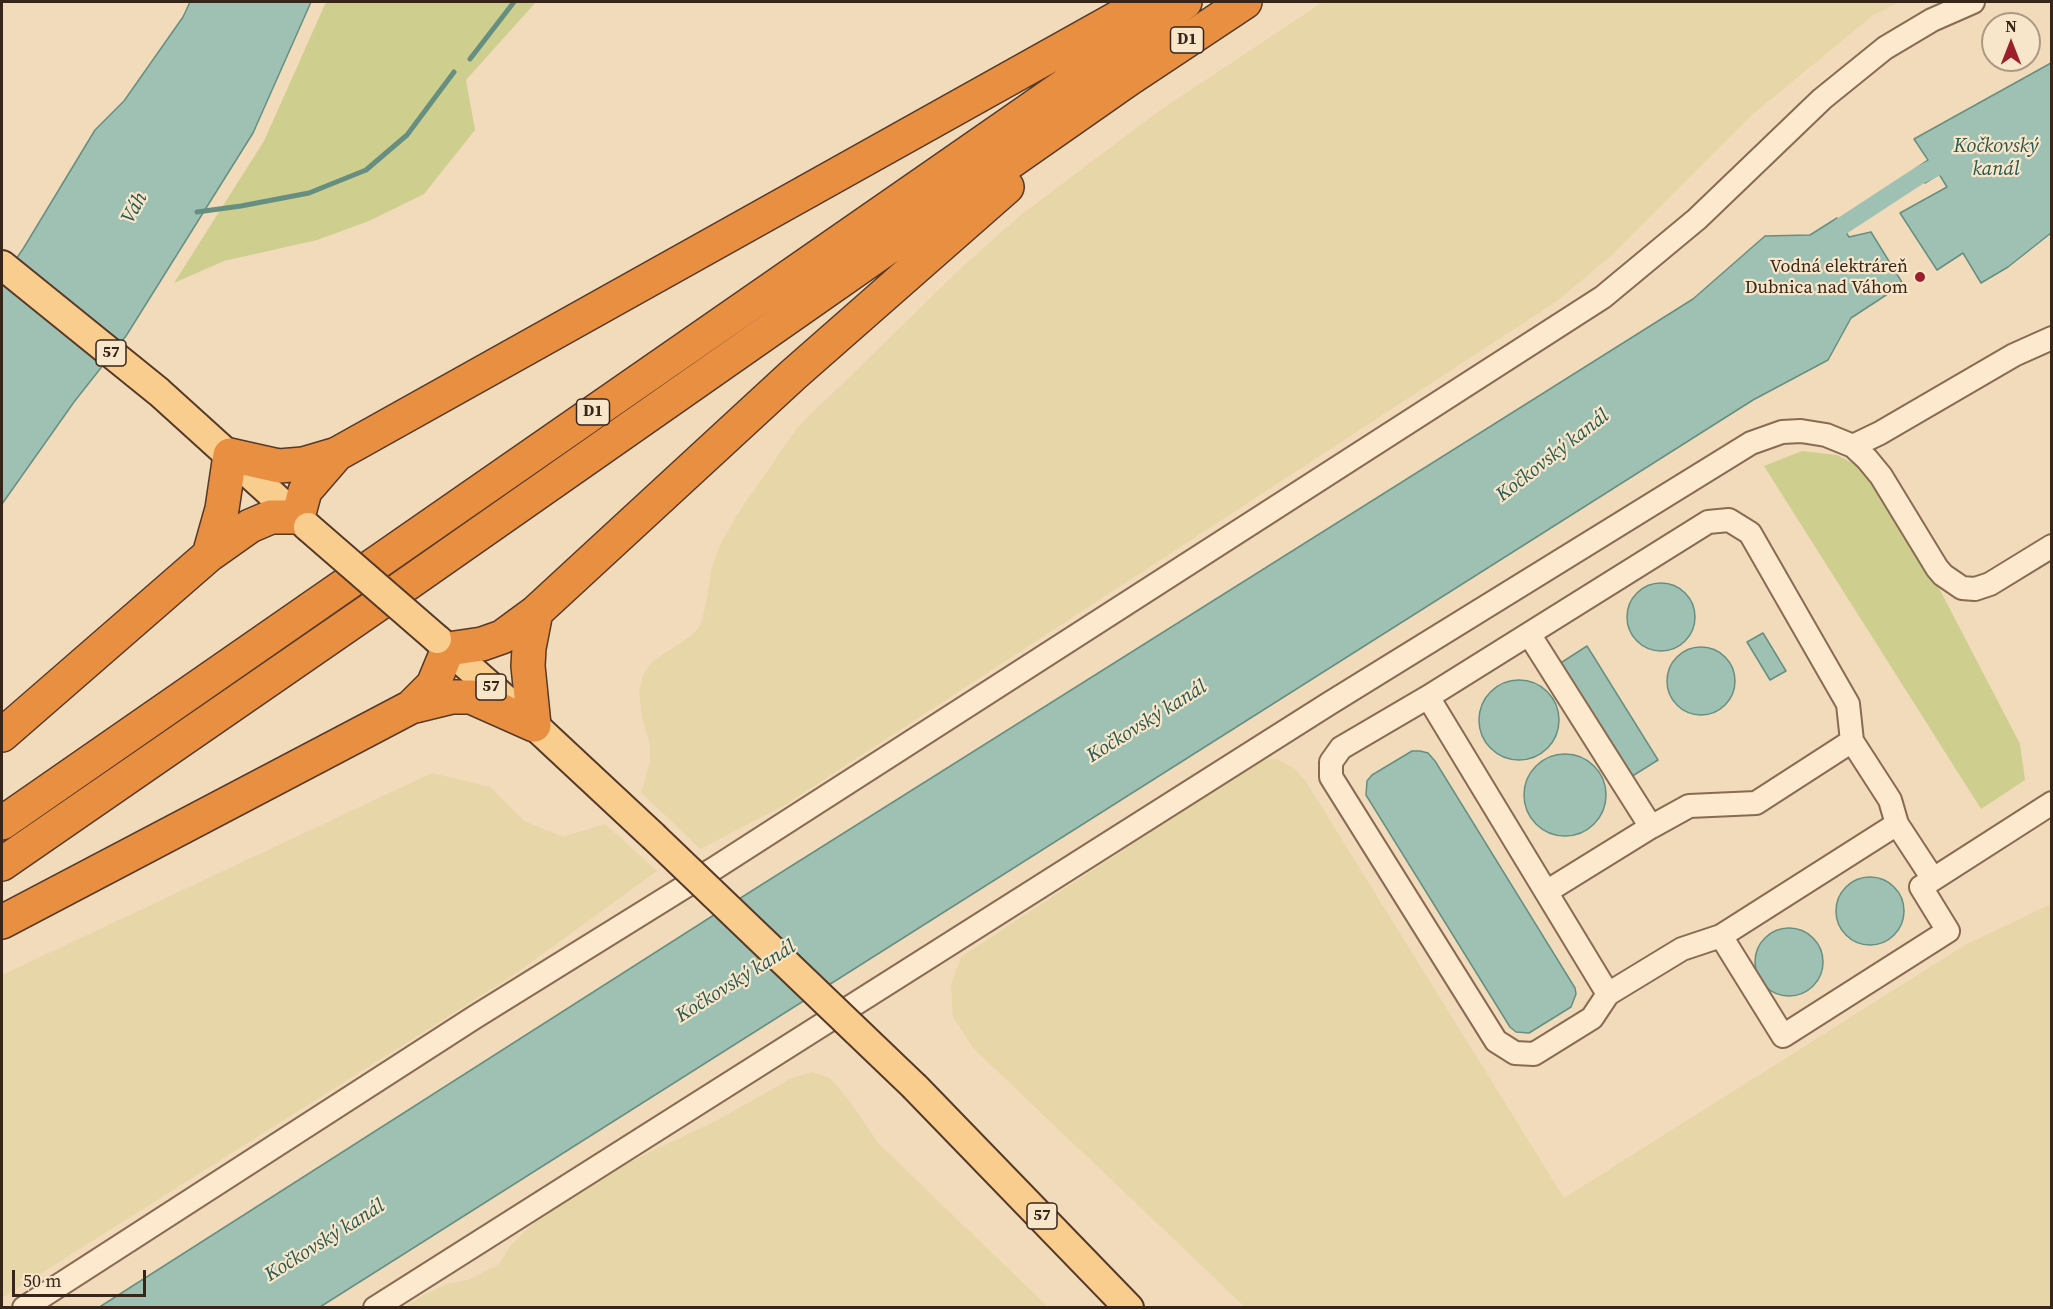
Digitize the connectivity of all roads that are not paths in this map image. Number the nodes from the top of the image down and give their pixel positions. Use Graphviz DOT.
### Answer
graph roads {
  1 [pos="1146,2"];
  2 [pos="1185,2"];
  3 [pos="1245,2"];
  4 [pos="1973,2"];
  5 [pos="1129,79"];
  6 [pos="2,265"];
  7 [pos="2052,338"];
  8 [pos="1853,446"];
  9 [pos="224,449"];
  10 [pos="338,454"];
  11 [pos="303,522"];
  12 [pos="2052,546"];
  13 [pos="209,555"];
  14 [pos="536,612"];
  15 [pos="1529,634"];
  16 [pos="442,644"];
  17 [pos="1428,697"];
  18 [pos="411,707"];
  19 [pos="534,724"];
  20 [pos="2,735"];
  21 [pos="1852,741"];
  22 [pos="2052,803"];
  23 [pos="2,823"];
  24 [pos="1897,824"];
  25 [pos="1651,827"];
  26 [pos="2,864"];
  27 [pos="1933,879"];
  28 [pos="1546,892"];
  29 [pos="2,922"];
  30 [pos="1721,936"];
  31 [pos="1608,994"];
  32 [pos="24,1308"];
  33 [pos="375,1308"];
  34 [pos="1129,1308"];
  1 -- 10 [label="highway"];
  2 -- 23 [label="highway, D1"];
  3 -- 5 [label="highway, D1"];
  4 -- 32 [label="street"];
  5 -- 14 [label="highway"];
  5 -- 26 [label="highway, D1"];
  6 -- 9 [label="main road, 57"];
  7 -- 8 [label="street"];
  8 -- 12 [label="street"];
  8 -- 33 [label="street"];
  9 -- 10 [label="highway"];
  9 -- 11 [label="main road, 57"];
  9 -- 13 [label="highway"];
  10 -- 11 [label="highway"];
  11 -- 13 [label="highway"];
  11 -- 16 [label="main road, 57, bridge"];
  13 -- 20 [label="highway"];
  14 -- 16 [label="highway"];
  14 -- 19 [label="highway"];
  15 -- 17 [label="street"];
  15 -- 21 [label="street"];
  15 -- 25 [label="street"];
  16 -- 18 [label="highway"];
  16 -- 19 [label="main road, 57"];
  17 -- 28 [label="street"];
  17 -- 31 [label="street"];
  18 -- 19 [label="highway"];
  18 -- 29 [label="highway"];
  19 -- 34 [label="main road, 57, bridge"];
  21 -- 24 [label="street"];
  21 -- 25 [label="street"];
  22 -- 27 [label="street"];
  24 -- 27 [label="street"];
  24 -- 30 [label="street"];
  25 -- 28 [label="street"];
  27 -- 30 [label="street"];
  28 -- 31 [label="street"];
  30 -- 31 [label="street"];
}
